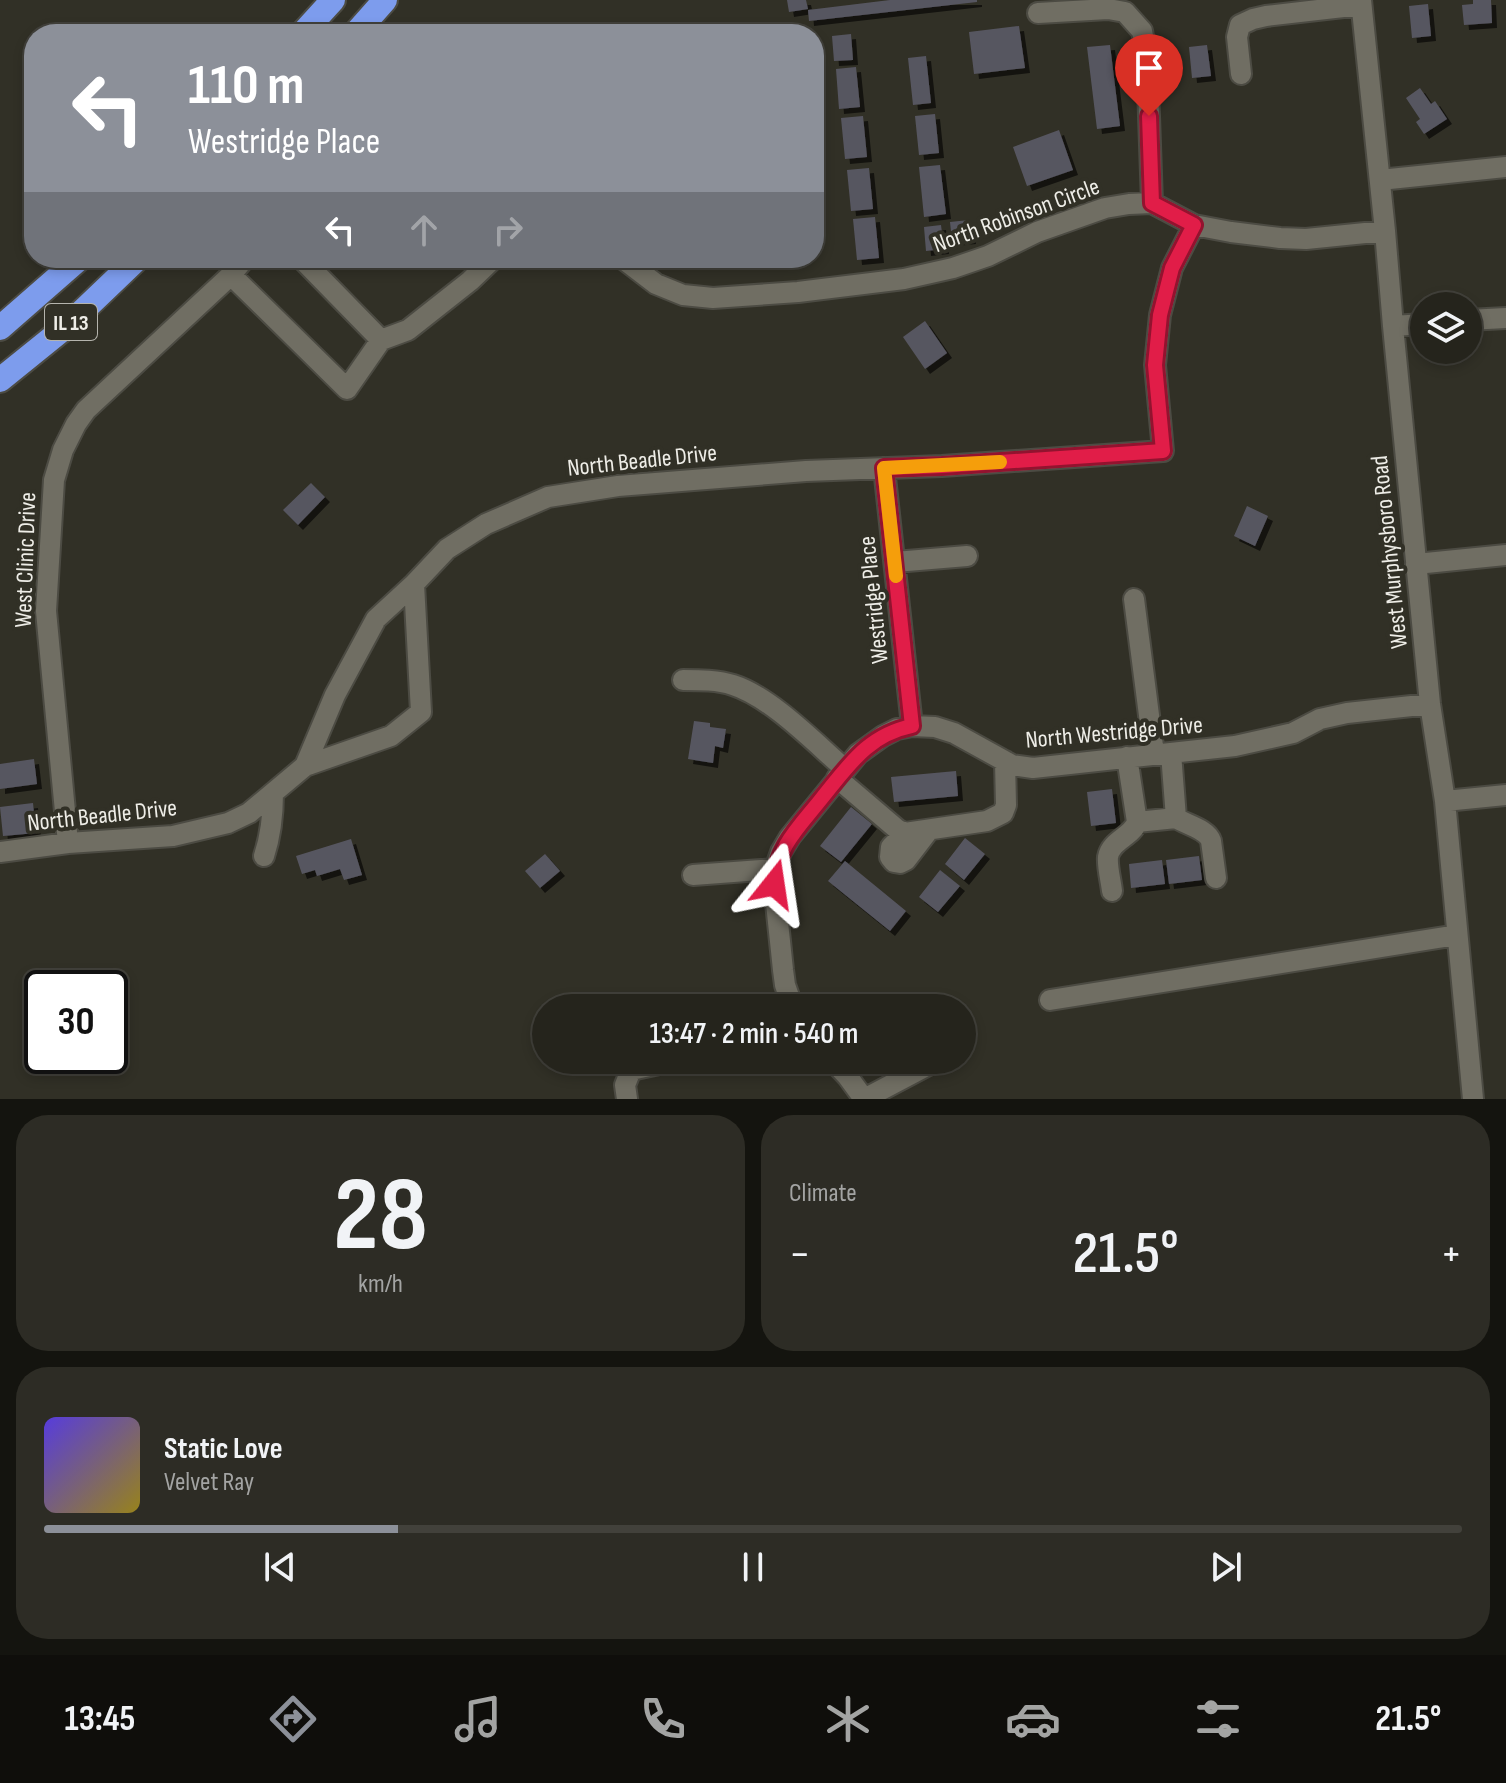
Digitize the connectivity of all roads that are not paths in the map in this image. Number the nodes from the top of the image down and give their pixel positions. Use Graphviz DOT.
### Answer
graph roads {
  1 [pos="333,0"];
  2 [pos="385,0"];
  3 [pos="1361,3"];
  4 [pos="1038,13"];
  5 [pos="311,24"];
  6 [pos="364,24"];
  7 [pos="1241,74"];
  8 [pos="1506,167"];
  9 [pos="1380,180"];
  10 [pos="1152,203"];
  11 [pos="1194,225"];
  12 [pos="1385,231"];
  13 [pos="69,268"];
  14 [pos="128,268"];
  15 [pos="237,268"];
  16 [pos="311,268"];
  17 [pos="484,268"];
  18 [pos="635,268"];
  19 [pos="231,275"];
  20 [pos="1506,318"];
  21 [pos="1482,319"];
  22 [pos="1410,325"];
  23 [pos="1393,326"];
  24 [pos="0,328"];
  25 [pos="381,340"];
  26 [pos="0,380"];
  27 [pos="884,468"];
  28 [pos="1506,555"];
  29 [pos="967,556"];
  30 [pos="895,562"];
  31 [pos="1416,564"];
  32 [pos="414,584"];
  33 [pos="1134,599"];
  34 [pos="683,680"];
  35 [pos="1430,704"];
  36 [pos="912,726"];
  37 [pos="1162,753"];
  38 [pos="1127,757"];
  39 [pos="1005,761"];
  40 [pos="305,766"];
  41 [pos="841,773"];
  42 [pos="273,793"];
  43 [pos="1506,795"];
  44 [pos="1445,801"];
  45 [pos="1176,818"];
  46 [pos="1137,822"];
  47 [pos="929,830"];
  48 [pos="905,833"];
  49 [pos="68,843"];
  50 [pos="0,852"];
  51 [pos="264,856"];
  52 [pos="775,869"];
  53 [pos="693,875"];
  54 [pos="1216,878"];
  55 [pos="1112,891"];
  56 [pos="1457,935"];
  57 [pos="788,994"];
  58 [pos="1050,1000"];
  59 [pos="629,1074"];
  60 [pos="845,1074"];
  61 [pos="911,1074"];
  62 [pos="627,1099"];
  63 [pos="864,1099"];
  64 [pos="1473,1099"];
  1 -- 5 [label="highway"];
  2 -- 6 [label="highway"];
  3 -- 7 [label="street"];
  3 -- 9 [label="street, West Murphysboro Road"];
  4 -- 10 [label="street"];
  8 -- 9 [label="street"];
  9 -- 12 [label="street, West Murphysboro Road"];
  10 -- 11 [label="street"];
  10 -- 18 [label="street, North Robinson Circle"];
  11 -- 12 [label="street"];
  11 -- 27 [label="street, North Beadle Drive"];
  12 -- 23 [label="street, West Murphysboro Road"];
  13 -- 24 [label="highway, IL 13"];
  14 -- 26 [label="highway, IL 13"];
  15 -- 19 [label="street, West Clinic Drive"];
  16 -- 25 [label="street"];
  17 -- 25 [label="street"];
  19 -- 25 [label="street"];
  19 -- 49 [label="street, West Clinic Drive"];
  20 -- 21 [label="street"];
  22 -- 23 [label="street"];
  23 -- 31 [label="street, West Murphysboro Road"];
  27 -- 30 [label="street, Westridge Place"];
  27 -- 32 [label="street, North Beadle Drive"];
  28 -- 31 [label="street"];
  29 -- 30 [label="street"];
  30 -- 36 [label="street, Westridge Place"];
  31 -- 35 [label="street, West Murphysboro Road"];
  32 -- 40 [label="street, North Beadle Drive"];
  32 -- 40 [label="street"];
  33 -- 37 [label="street"];
  34 -- 41 [label="street"];
  35 -- 37 [label="street, North Westridge Drive"];
  35 -- 44 [label="street, West Murphysboro Road"];
  36 -- 39 [label="street, North Westridge Drive"];
  36 -- 41 [label="street"];
  37 -- 38 [label="street, North Westridge Drive"];
  37 -- 45 [label="street"];
  38 -- 39 [label="street, North Westridge Drive"];
  38 -- 46 [label="street"];
  39 -- 47 [label="street"];
  40 -- 42 [label="street, North Beadle Drive"];
  41 -- 48 [label="street"];
  41 -- 52 [label="street"];
  42 -- 49 [label="street, North Beadle Drive"];
  42 -- 51 [label="street"];
  43 -- 44 [label="street"];
  44 -- 56 [label="street, West Murphysboro Road"];
  45 -- 46 [label="street"];
  45 -- 54 [label="street"];
  46 -- 55 [label="street"];
  47 -- 48 [label="street"];
  47 -- 48 [label="street"];
  49 -- 50 [label="street, North Beadle Drive"];
  52 -- 53 [label="street"];
  52 -- 57 [label="street"];
  56 -- 58 [label="street"];
  56 -- 64 [label="street, West Murphysboro Road"];
  59 -- 62 [label="street"];
  60 -- 63 [label="street"];
  61 -- 63 [label="street"];
}
